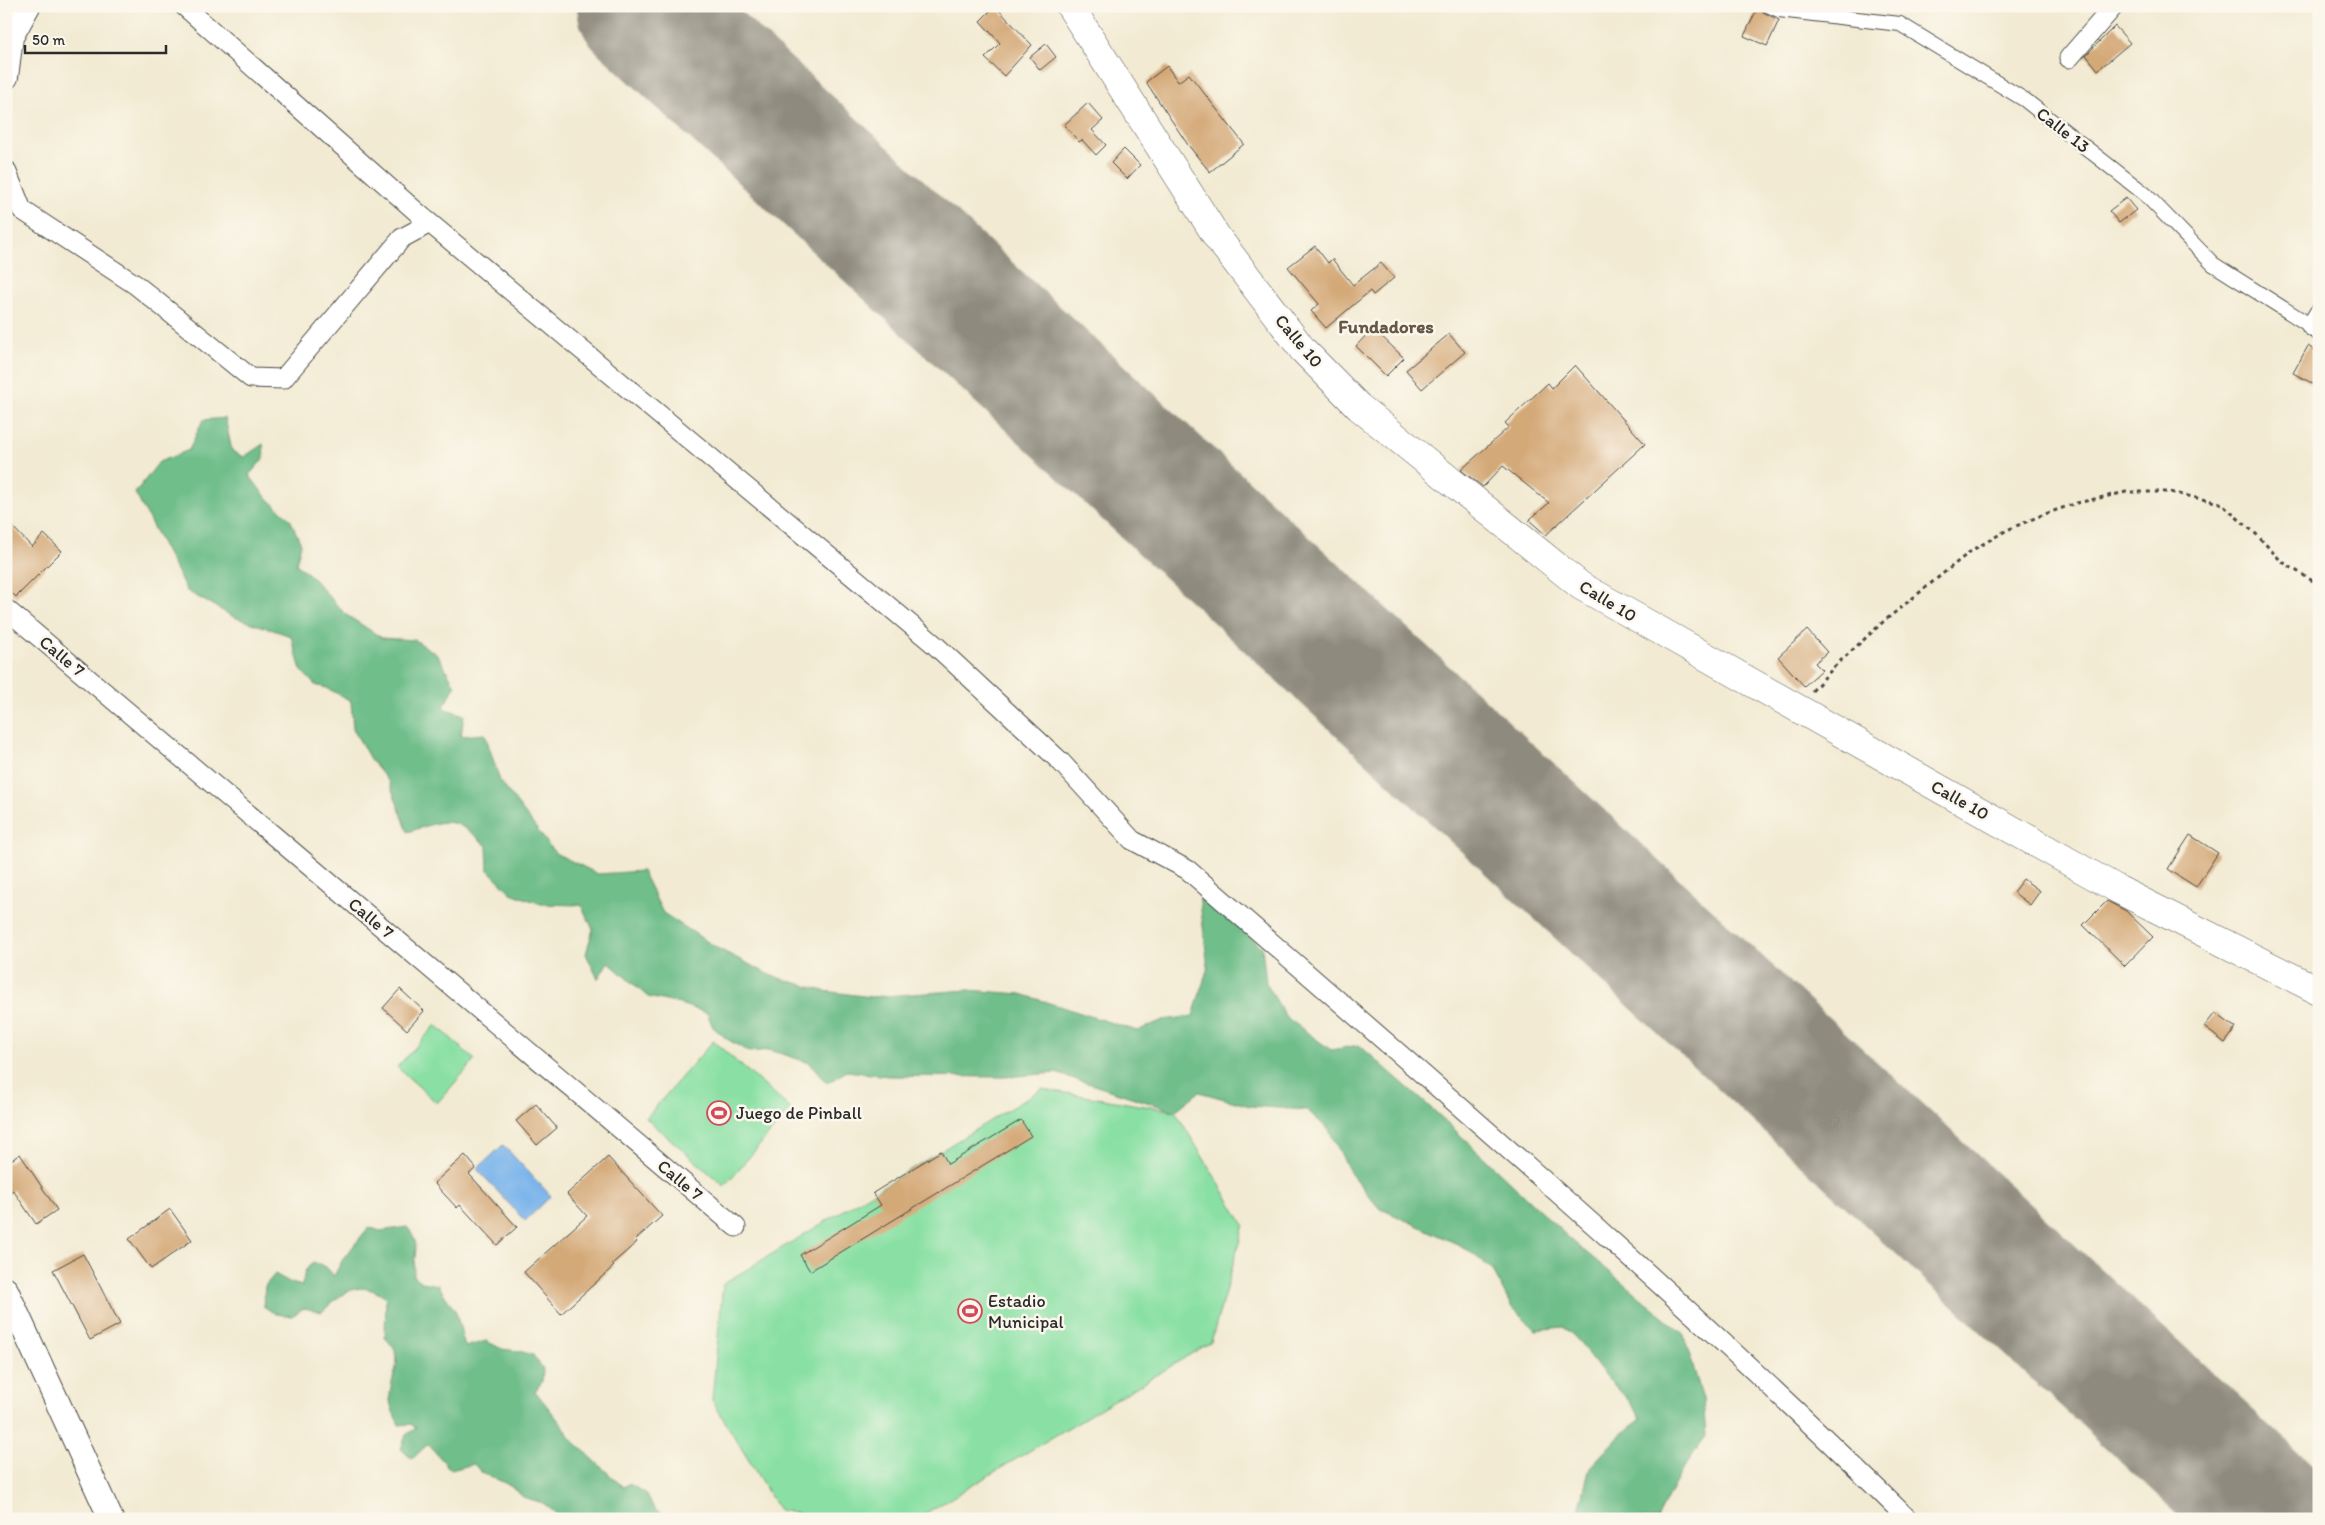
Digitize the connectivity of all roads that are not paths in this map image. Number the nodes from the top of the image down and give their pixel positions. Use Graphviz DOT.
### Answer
graph roads {
  1 [pos="28,6"];
  2 [pos="184,6"];
  3 [pos="1070,6"];
  4 [pos="1770,6"];
  5 [pos="2114,6"];
  6 [pos="2069,58"];
  7 [pos="6,77"];
  8 [pos="6,170"];
  9 [pos="430,223"];
  10 [pos="2316,324"];
  11 [pos="6,609"];
  12 [pos="2319,991"];
  13 [pos="736,1227"];
  14 [pos="6,1290"];
  15 [pos="111,1519"];
  16 [pos="1908,1519"];
  1 -- 7 [label="street"];
  2 -- 9 [label="street"];
  3 -- 12 [label="main road, Calle 10"];
  4 -- 10 [label="street, Calle 13"];
  5 -- 6 [label="street"];
  8 -- 9 [label="street"];
  9 -- 16 [label="street"];
  11 -- 13 [label="street, Calle 7"];
  14 -- 15 [label="street"];
}
